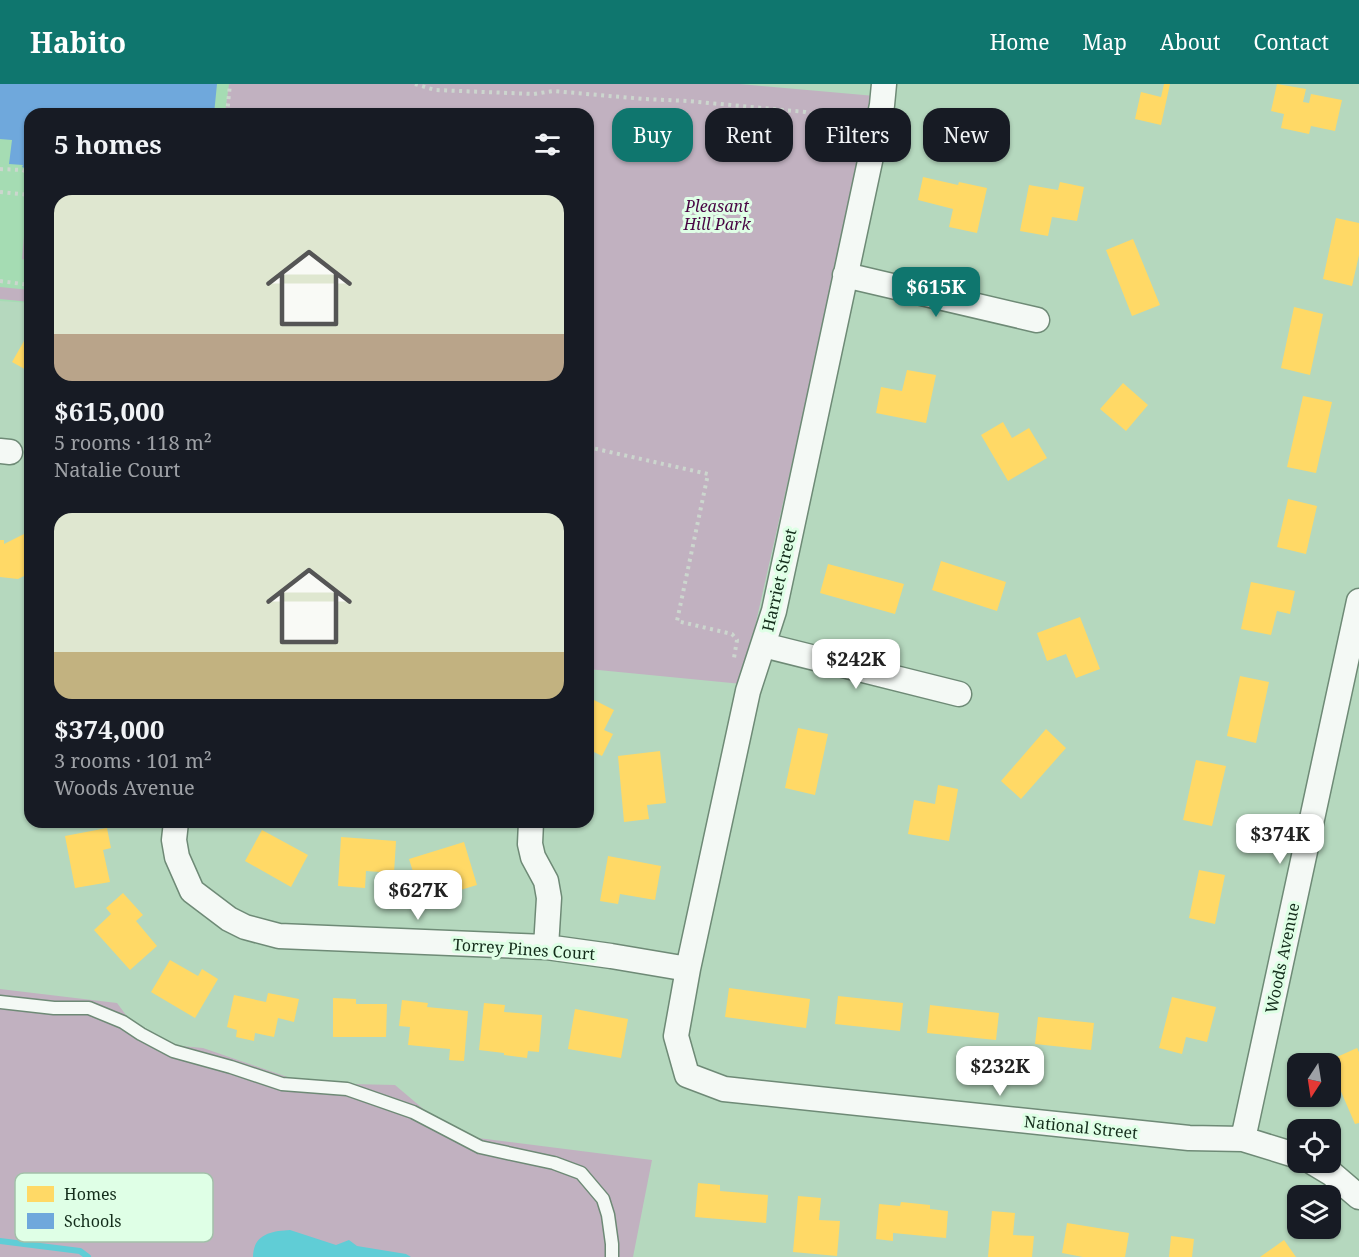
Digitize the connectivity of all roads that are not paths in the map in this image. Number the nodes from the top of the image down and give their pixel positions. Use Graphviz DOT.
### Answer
graph roads {
  1 [pos="884,84"];
  2 [pos="845,276"];
  3 [pos="1037,320"];
  4 [pos="1359,601"];
  5 [pos="763,645"];
  6 [pos="959,694"];
  7 [pos="175,828"];
  8 [pos="531,828"];
  9 [pos="546,947"];
  10 [pos="688,969"];
  11 [pos="0,1002"];
  12 [pos="687,1075"];
  13 [pos="1243,1139"];
  14 [pos="1287,1153"];
  15 [pos="1330,1173"];
  16 [pos="1359,1197"];
  17 [pos="612,1257"];
  1 -- 2 [label="street, Harriet Street"];
  2 -- 3 [label="street"];
  2 -- 5 [label="street, Harriet Street"];
  4 -- 13 [label="street, Woods Avenue"];
  5 -- 6 [label="street"];
  5 -- 10 [label="street, Harriet Street"];
  7 -- 9 [label="street, Torrey Pines Court"];
  8 -- 9 [label="street"];
  9 -- 10 [label="street, Torrey Pines Court"];
  10 -- 12 [label="street, Harriet Street"];
  11 -- 17 [label="lane"];
  12 -- 13 [label="street, National Street"];
  13 -- 14 [label="street, National Street"];
  15 -- 16 [label="street"];
}
